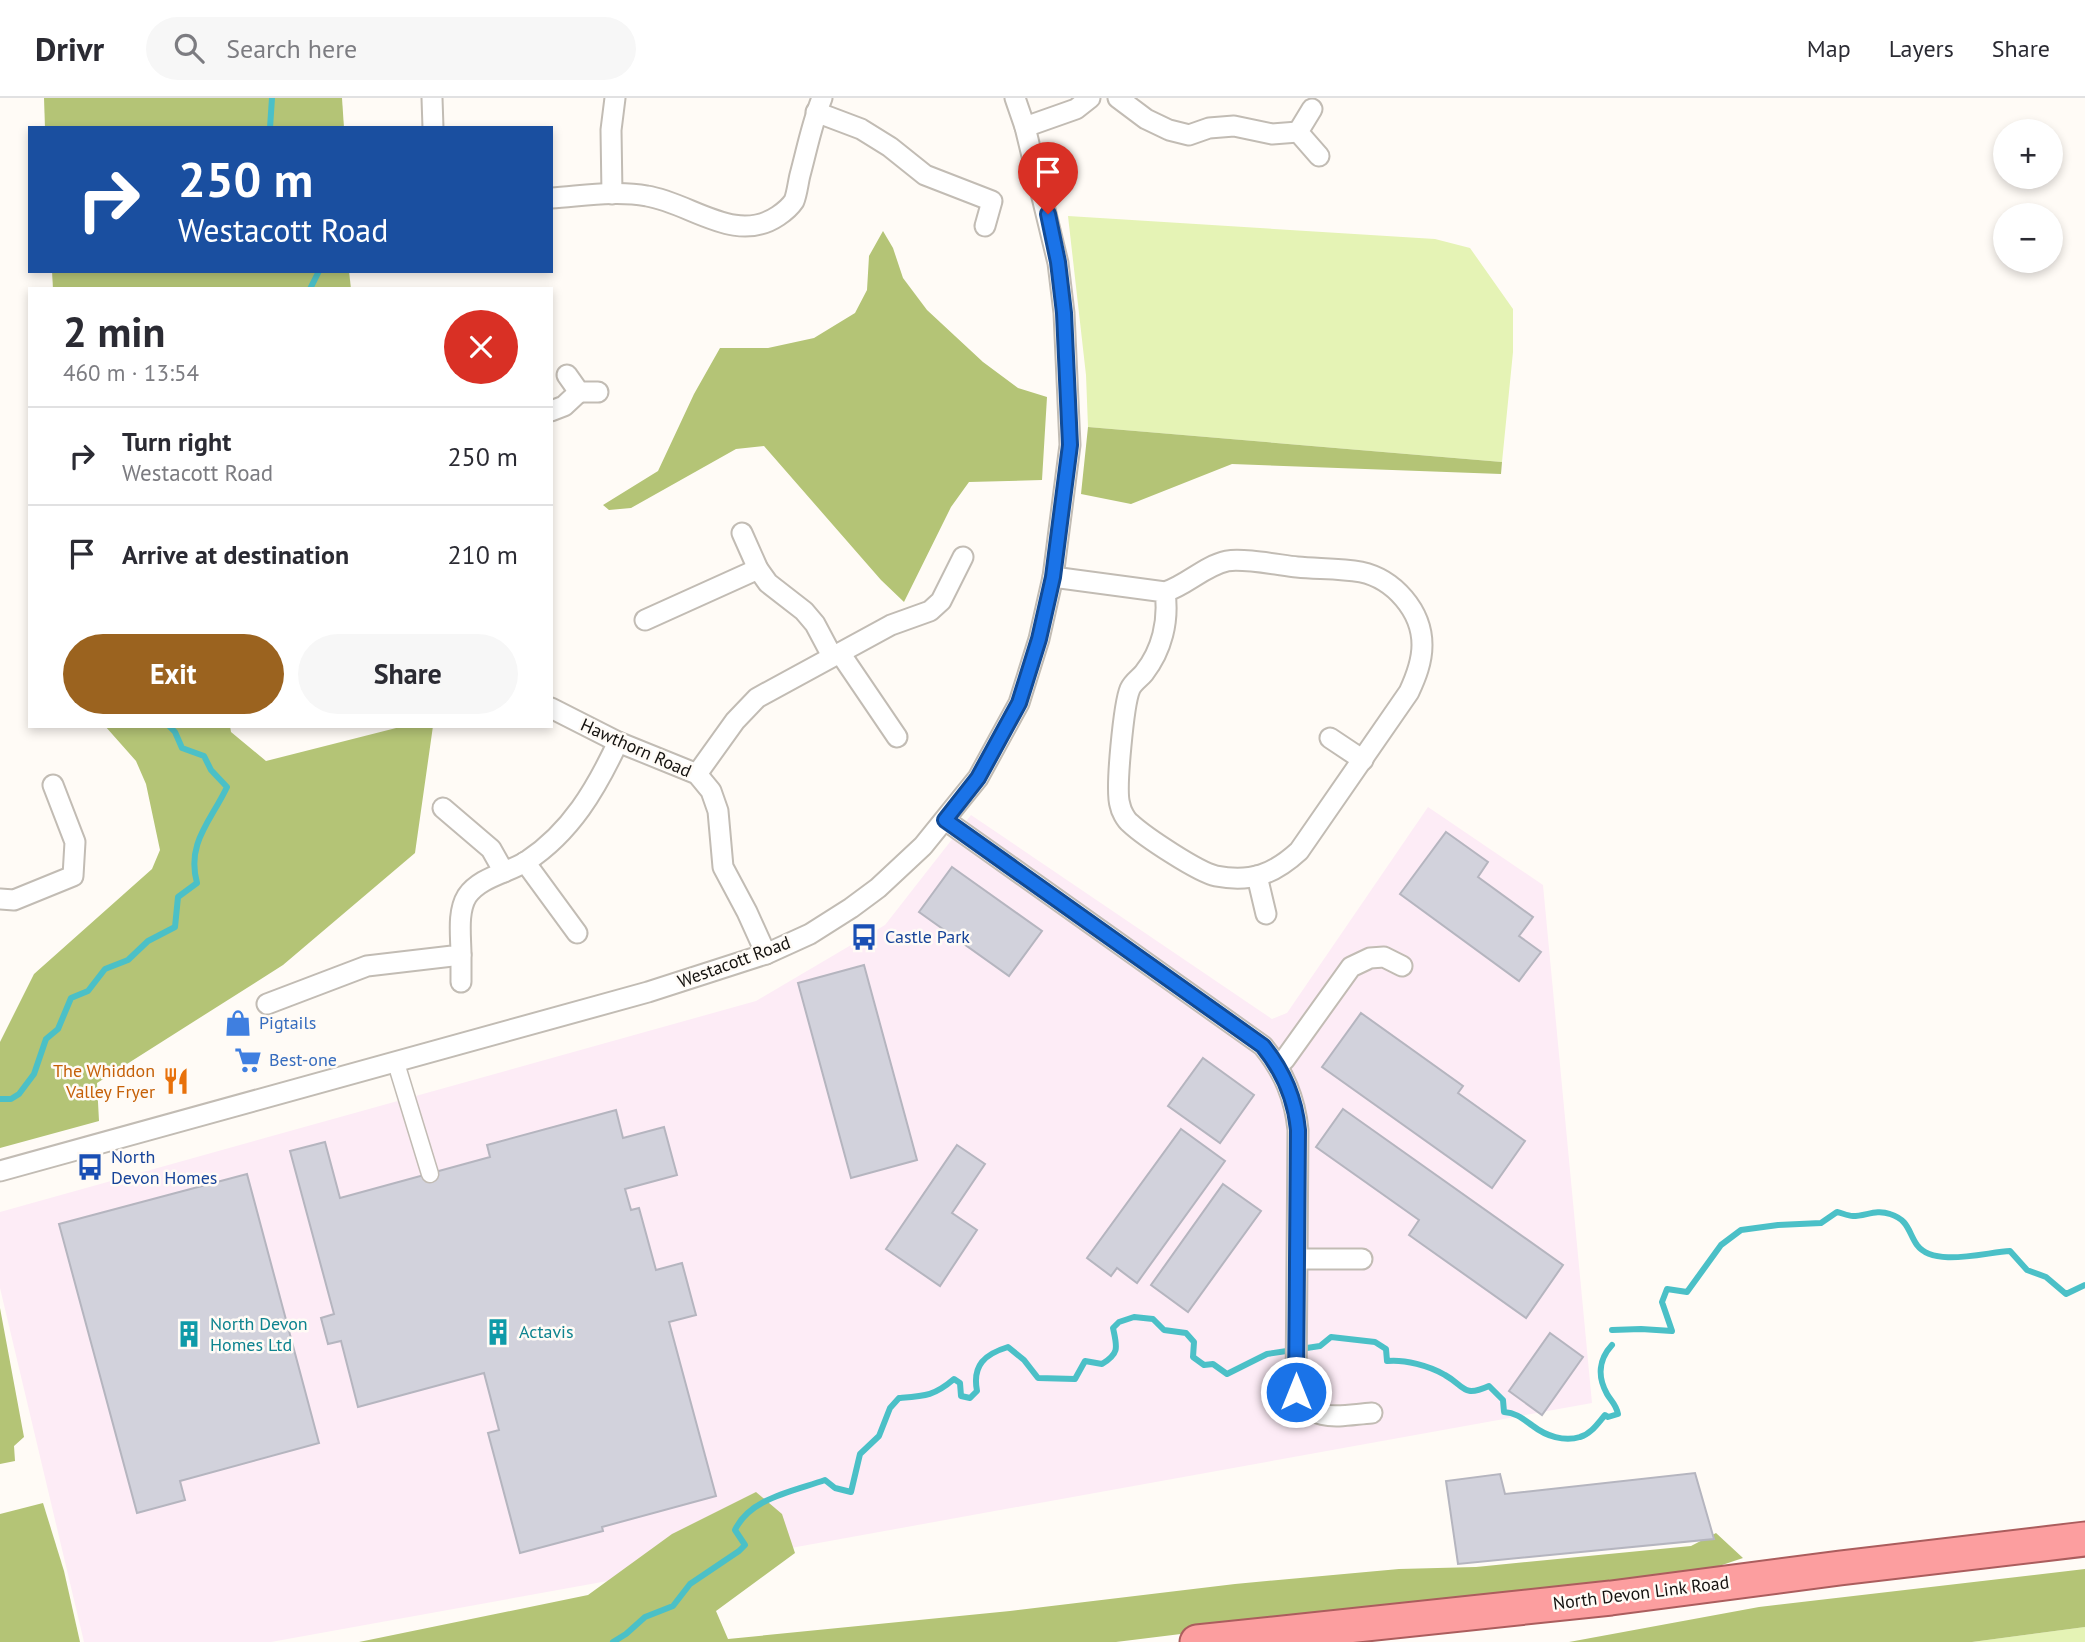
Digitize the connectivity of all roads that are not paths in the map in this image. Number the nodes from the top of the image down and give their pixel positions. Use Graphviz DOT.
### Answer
graph roads {
  1 [pos="432,98"];
  2 [pos="615,98"];
  3 [pos="1015,98"];
  4 [pos="1090,98"];
  5 [pos="1118,98"];
  6 [pos="819,105"];
  7 [pos="1312,109"];
  8 [pos="433,126"];
  9 [pos="1025,127"];
  10 [pos="1298,132"];
  11 [pos="1319,156"];
  12 [pos="612,194"];
  13 [pos="553,198"];
  14 [pos="985,226"];
  15 [pos="567,375"];
  16 [pos="553,410"];
  17 [pos="742,533"];
  18 [pos="963,557"];
  19 [pos="758,569"];
  20 [pos="1053,577"];
  21 [pos="1165,592"];
  22 [pos="645,620"];
  23 [pos="836,655"];
  24 [pos="553,709"];
  25 [pos="897,737"];
  26 [pos="1330,738"];
  27 [pos="618,742"];
  28 [pos="1363,760"];
  29 [pos="697,774"];
  30 [pos="53,785"];
  31 [pos="443,808"];
  32 [pos="945,820"];
  33 [pos="525,862"];
  34 [pos="504,872"];
  35 [pos="1257,876"];
  36 [pos="0,899"];
  37 [pos="1266,914"];
  38 [pos="577,933"];
  39 [pos="765,954"];
  40 [pos="461,955"];
  41 [pos="1402,967"];
  42 [pos="461,982"];
  43 [pos="267,1004"];
  44 [pos="396,1063"];
  45 [pos="1279,1065"];
  46 [pos="0,1171"];
  47 [pos="430,1174"];
  48 [pos="1298,1259"];
  49 [pos="1362,1259"];
  50 [pos="1372,1413"];
  51 [pos="2085,1539"];
  52 [pos="1197,1642"];
  1 -- 8 [label="street"];
  2 -- 12 [label="street"];
  3 -- 9 [label="street, Westacott Road"];
  4 -- 9 [label="street"];
  5 -- 10 [label="street"];
  6 -- 12 [label="street"];
  6 -- 14 [label="street"];
  7 -- 10 [label="street"];
  9 -- 20 [label="street, Westacott Road"];
  10 -- 11 [label="street"];
  12 -- 13 [label="street"];
  15 -- 16 [label="street"];
  17 -- 19 [label="street"];
  18 -- 23 [label="street"];
  19 -- 22 [label="street"];
  19 -- 23 [label="street"];
  20 -- 21 [label="street"];
  20 -- 32 [label="street, Westacott Road"];
  21 -- 28 [label="street"];
  21 -- 35 [label="street"];
  23 -- 25 [label="street"];
  23 -- 29 [label="street"];
  24 -- 27 [label="street, Hawthorn Road"];
  26 -- 28 [label="street"];
  27 -- 29 [label="street, Hawthorn Road"];
  27 -- 33 [label="street"];
  28 -- 35 [label="street"];
  29 -- 39 [label="street, Hawthorn Road"];
  30 -- 36 [label="street"];
  31 -- 34 [label="street"];
  32 -- 39 [label="street, Westacott Road"];
  32 -- 45 [label="street"];
  33 -- 34 [label="street"];
  33 -- 38 [label="street"];
  34 -- 40 [label="street"];
  35 -- 37 [label="street"];
  39 -- 44 [label="street, Westacott Road"];
  40 -- 42 [label="street"];
  40 -- 43 [label="street"];
  41 -- 45 [label="street"];
  44 -- 46 [label="street, Westacott Road"];
  44 -- 47 [label="street"];
  45 -- 48 [label="street"];
  48 -- 49 [label="street"];
  48 -- 50 [label="street"];
  51 -- 52 [label="highway, North Devon Link Road"];
}
